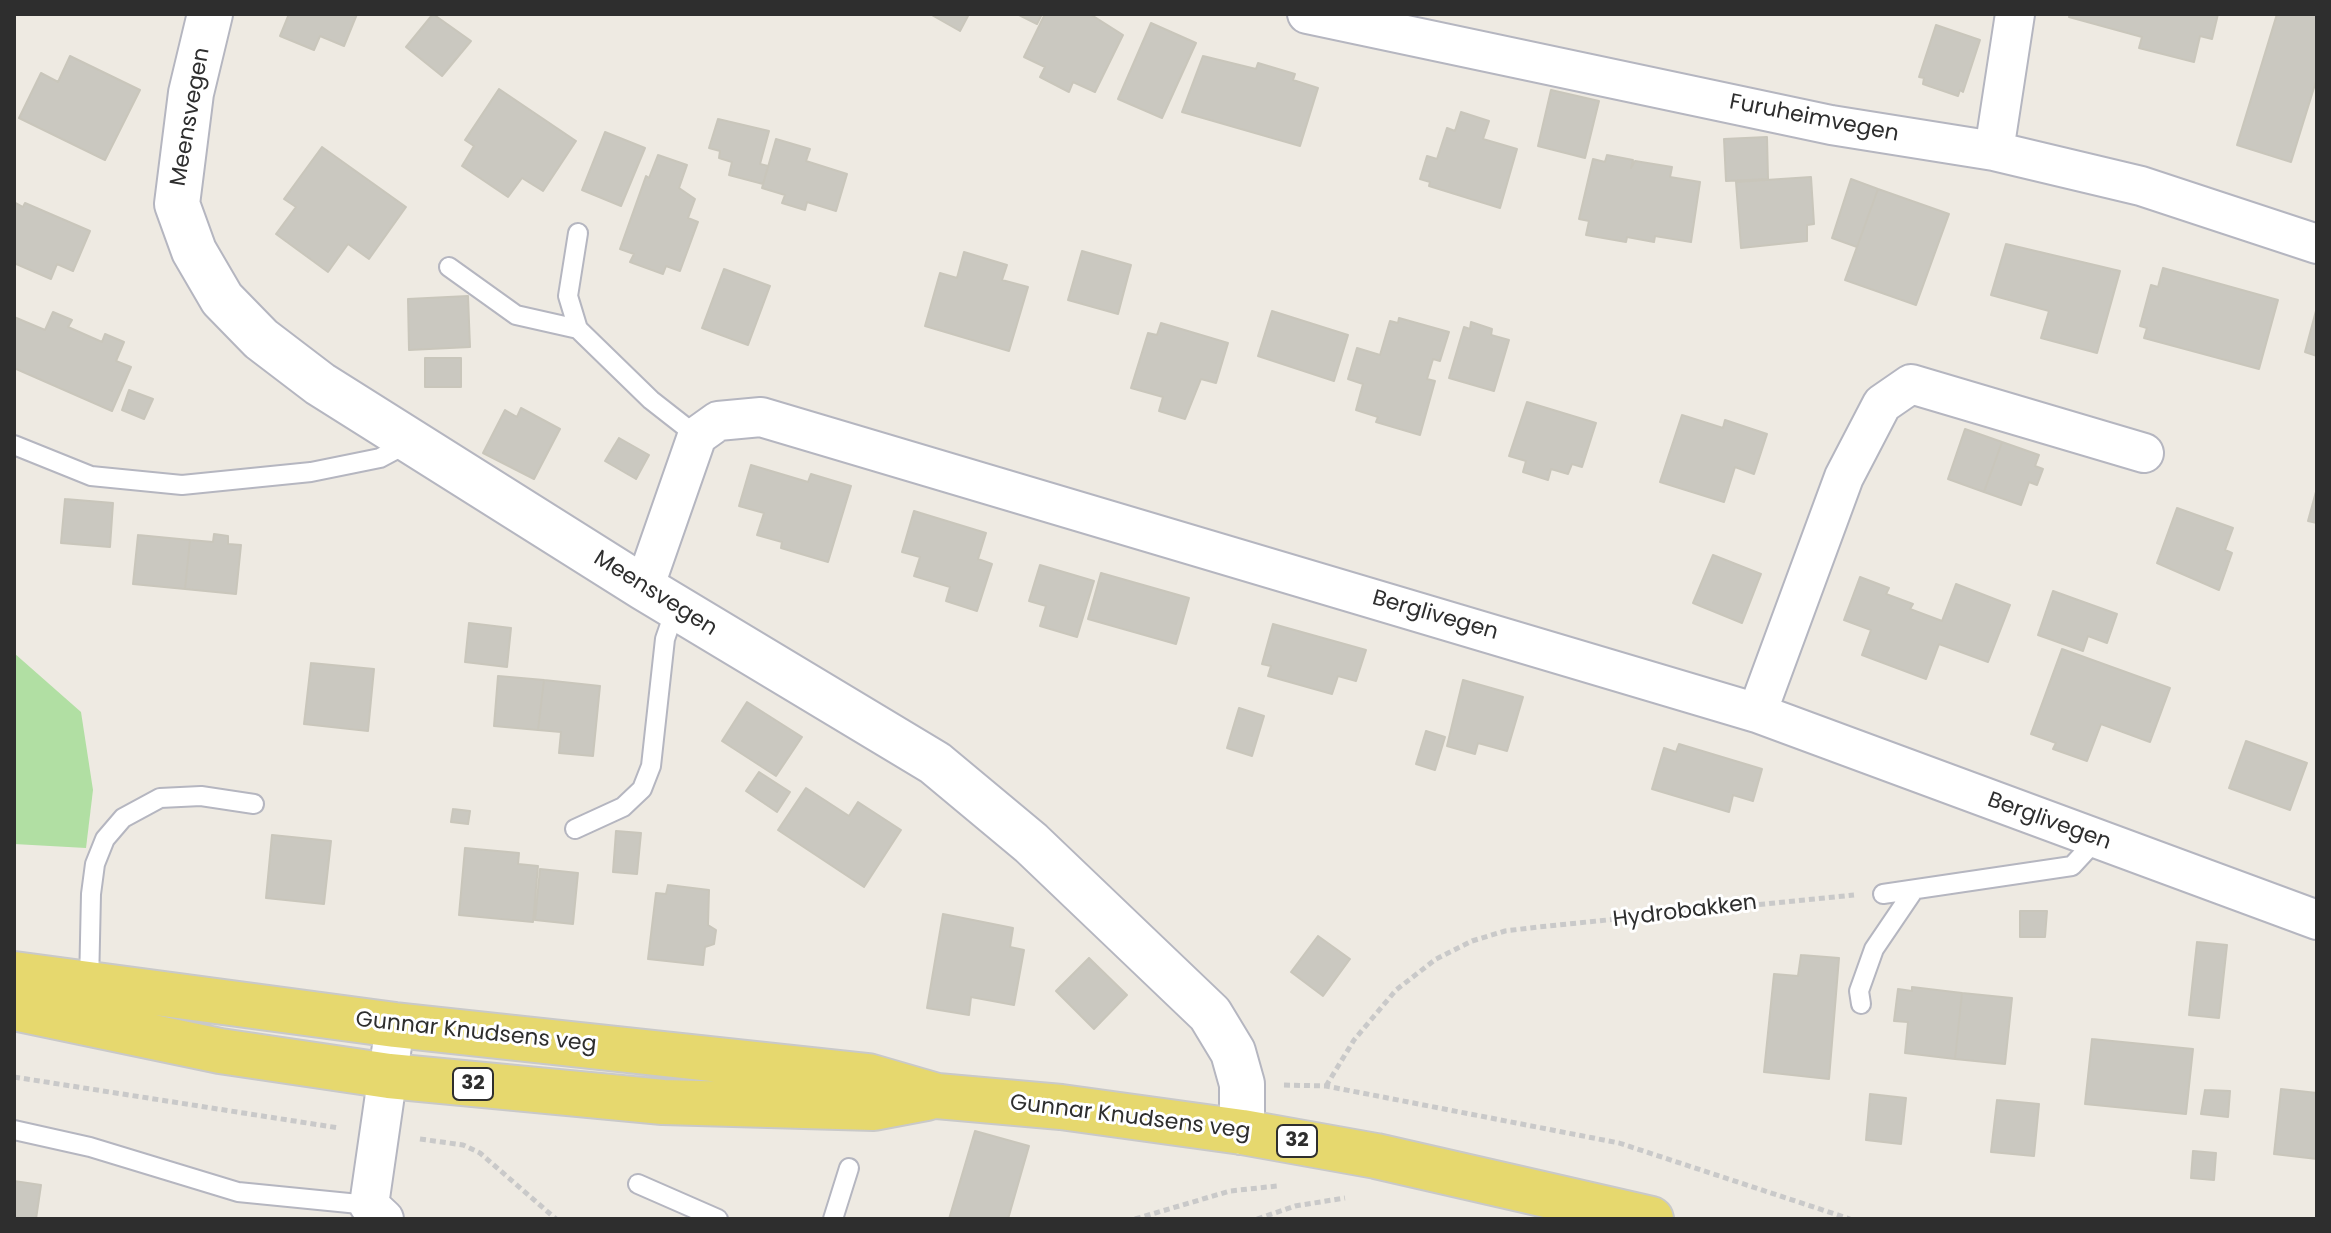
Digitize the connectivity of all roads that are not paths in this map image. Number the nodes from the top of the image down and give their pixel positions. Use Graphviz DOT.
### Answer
graph roads {
  1 [pos="210,14"];
  2 [pos="1307,14"];
  3 [pos="2015,14"];
  4 [pos="1994,151"];
  5 [pos="578,233"];
  6 [pos="2317,244"];
  7 [pos="449,267"];
  8 [pos="578,329"];
  9 [pos="697,436"];
  10 [pos="413,441"];
  11 [pos="14,445"];
  12 [pos="2144,453"];
  13 [pos="660,598"];
  14 [pos="1757,713"];
  15 [pos="254,804"];
  16 [pos="575,829"];
  17 [pos="2096,840"];
  18 [pos="1914,890"];
  19 [pos="1883,894"];
  20 [pos="2317,920"];
  21 [pos="14,974"];
  22 [pos="87,1003"];
  23 [pos="1861,1004"];
  24 [pos="14,1008"];
  25 [pos="395,1025"];
  26 [pos="389,1076"];
  27 [pos="937,1096"];
  28 [pos="14,1130"];
  29 [pos="1242,1132"];
  30 [pos="849,1168"];
  31 [pos="638,1184"];
  32 [pos="376,1212"];
  33 [pos="718,1219"];
  34 [pos="833,1219"];
  35 [pos="1651,1219"];
  1 -- 10 [label="street, Meensvegen"];
  2 -- 4 [label="street, Furuheimvegen"];
  3 -- 4 [label="street"];
  4 -- 6 [label="street, Furuheimvegen"];
  5 -- 8 [label="lane"];
  7 -- 8 [label="lane"];
  8 -- 9 [label="lane"];
  9 -- 13 [label="street"];
  9 -- 14 [label="street, Berglivegen"];
  10 -- 11 [label="lane"];
  10 -- 13 [label="street, Meensvegen"];
  12 -- 14 [label="street"];
  13 -- 16 [label="lane"];
  13 -- 29 [label="street, Meensvegen"];
  14 -- 17 [label="street, Berglivegen"];
  15 -- 22 [label="lane"];
  17 -- 18 [label="lane"];
  17 -- 20 [label="street, Berglivegen"];
  18 -- 19 [label="lane"];
  18 -- 23 [label="lane"];
  21 -- 22 [label="main road, Gunnar Knudsens veg / 32"];
  22 -- 24 [label="main road, Gunnar Knudsens veg / 32"];
  22 -- 25 [label="main road, Gunnar Knudsens veg / 32"];
  22 -- 26 [label="main road, Gunnar Knudsens veg / 32"];
  25 -- 26 [label="street"];
  25 -- 27 [label="main road, Gunnar Knudsens veg / 32"];
  26 -- 27 [label="main road, Gunnar Knudsens veg / 32"];
  26 -- 32 [label="street"];
  27 -- 29 [label="main road, Gunnar Knudsens veg / 32"];
  28 -- 32 [label="lane"];
  29 -- 35 [label="main road, Gunnar Knudsens veg / 32"];
  30 -- 34 [label="lane"];
  31 -- 33 [label="lane"];
}
